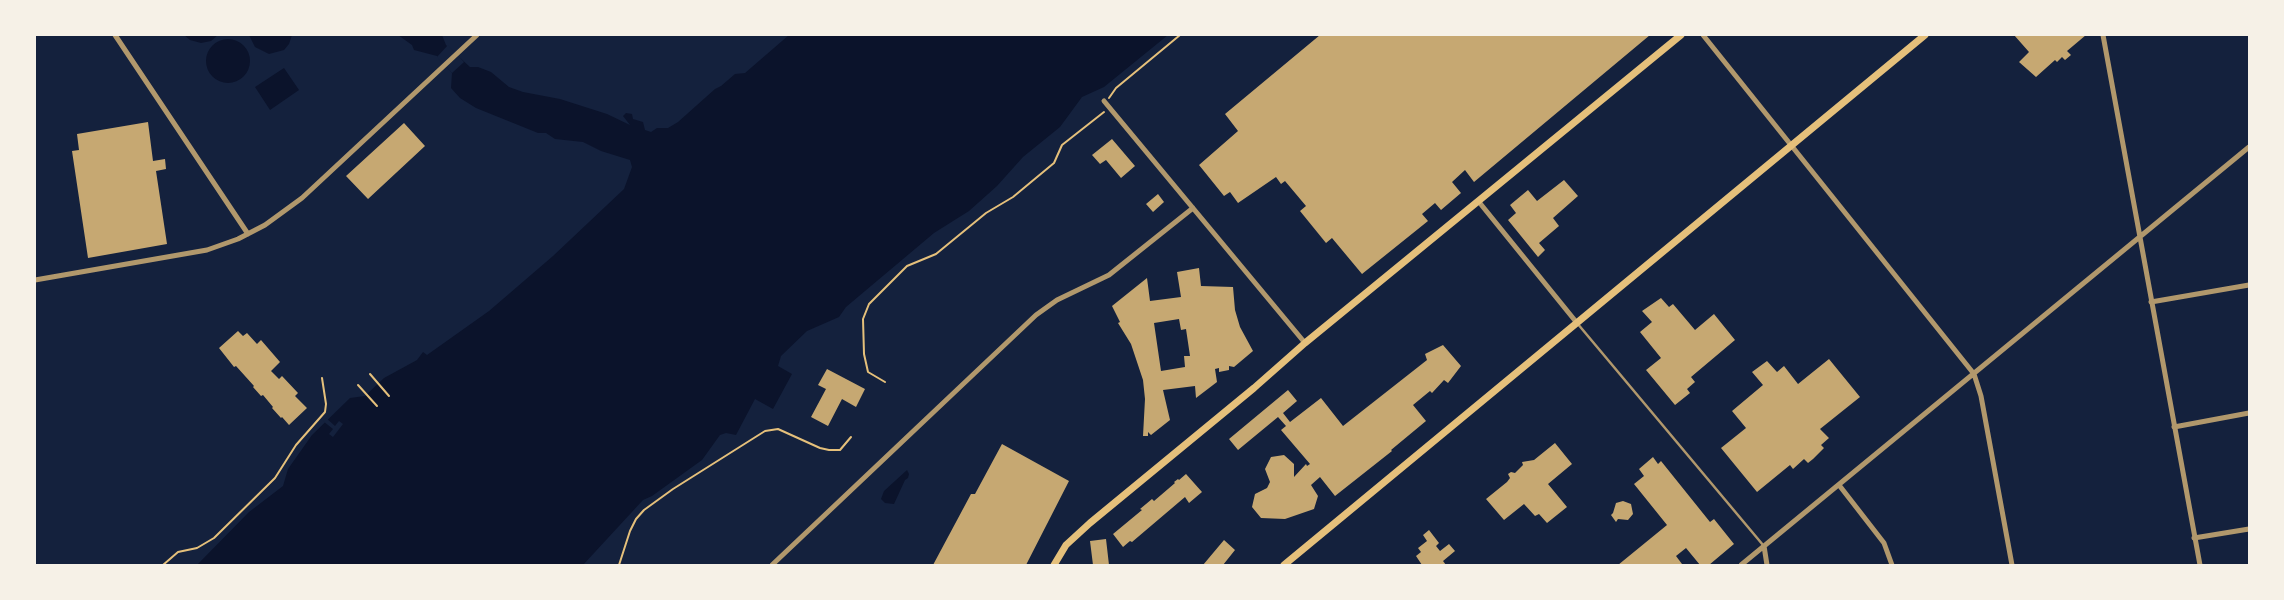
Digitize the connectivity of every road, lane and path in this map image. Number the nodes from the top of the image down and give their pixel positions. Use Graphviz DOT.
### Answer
graph roads {
  1 [pos="115,35"];
  2 [pos="477,35"];
  3 [pos="1180,35"];
  4 [pos="1681,35"];
  5 [pos="1703,35"];
  6 [pos="1925,35"];
  7 [pos="2103,35"];
  8 [pos="1105,102"];
  9 [pos="1791,146"];
  10 [pos="2249,148"];
  11 [pos="1479,202"];
  12 [pos="1193,208"];
  13 [pos="248,234"];
  14 [pos="2139,238"];
  15 [pos="35,280"];
  16 [pos="2249,285"];
  17 [pos="2152,302"];
  18 [pos="1577,323"];
  19 [pos="1305,343"];
  20 [pos="370,374"];
  21 [pos="1974,374"];
  22 [pos="322,378"];
  23 [pos="885,382"];
  24 [pos="358,385"];
  25 [pos="389,396"];
  26 [pos="378,406"];
  27 [pos="2249,413"];
  28 [pos="2174,427"];
  29 [pos="851,437"];
  30 [pos="1840,485"];
  31 [pos="2249,529"];
  32 [pos="2194,538"];
  33 [pos="1764,546"];
  34 [pos="163,565"];
  35 [pos="619,565"];
  36 [pos="772,565"];
  37 [pos="1054,565"];
  38 [pos="1284,565"];
  39 [pos="1741,565"];
  40 [pos="1767,565"];
  41 [pos="1892,565"];
  42 [pos="2012,565"];
  43 [pos="2200,565"];
  1 -- 13 [label="street"];
  2 -- 13 [label="street"];
  3 -- 8 [label="path"];
  4 -- 11 [label="main road"];
  5 -- 9 [label="street"];
  6 -- 9 [label="main road"];
  7 -- 14 [label="street"];
  8 -- 12 [label="street"];
  8 -- 23 [label="path"];
  9 -- 18 [label="main road"];
  9 -- 21 [label="street"];
  10 -- 14 [label="street"];
  11 -- 18 [label="street"];
  11 -- 19 [label="main road"];
  12 -- 19 [label="street"];
  12 -- 36 [label="street"];
  13 -- 15 [label="street"];
  14 -- 17 [label="street"];
  14 -- 21 [label="street"];
  16 -- 17 [label="street"];
  17 -- 28 [label="street"];
  18 -- 33 [label="lane"];
  18 -- 38 [label="main road"];
  19 -- 37 [label="main road"];
  20 -- 25 [label="path"];
  21 -- 30 [label="street"];
  21 -- 42 [label="street"];
  22 -- 34 [label="path"];
  24 -- 26 [label="path"];
  27 -- 28 [label="street"];
  28 -- 32 [label="street"];
  29 -- 35 [label="path"];
  30 -- 33 [label="street"];
  30 -- 41 [label="street"];
  31 -- 32 [label="street"];
  32 -- 43 [label="street"];
  33 -- 39 [label="street"];
  33 -- 40 [label="street"];
}
